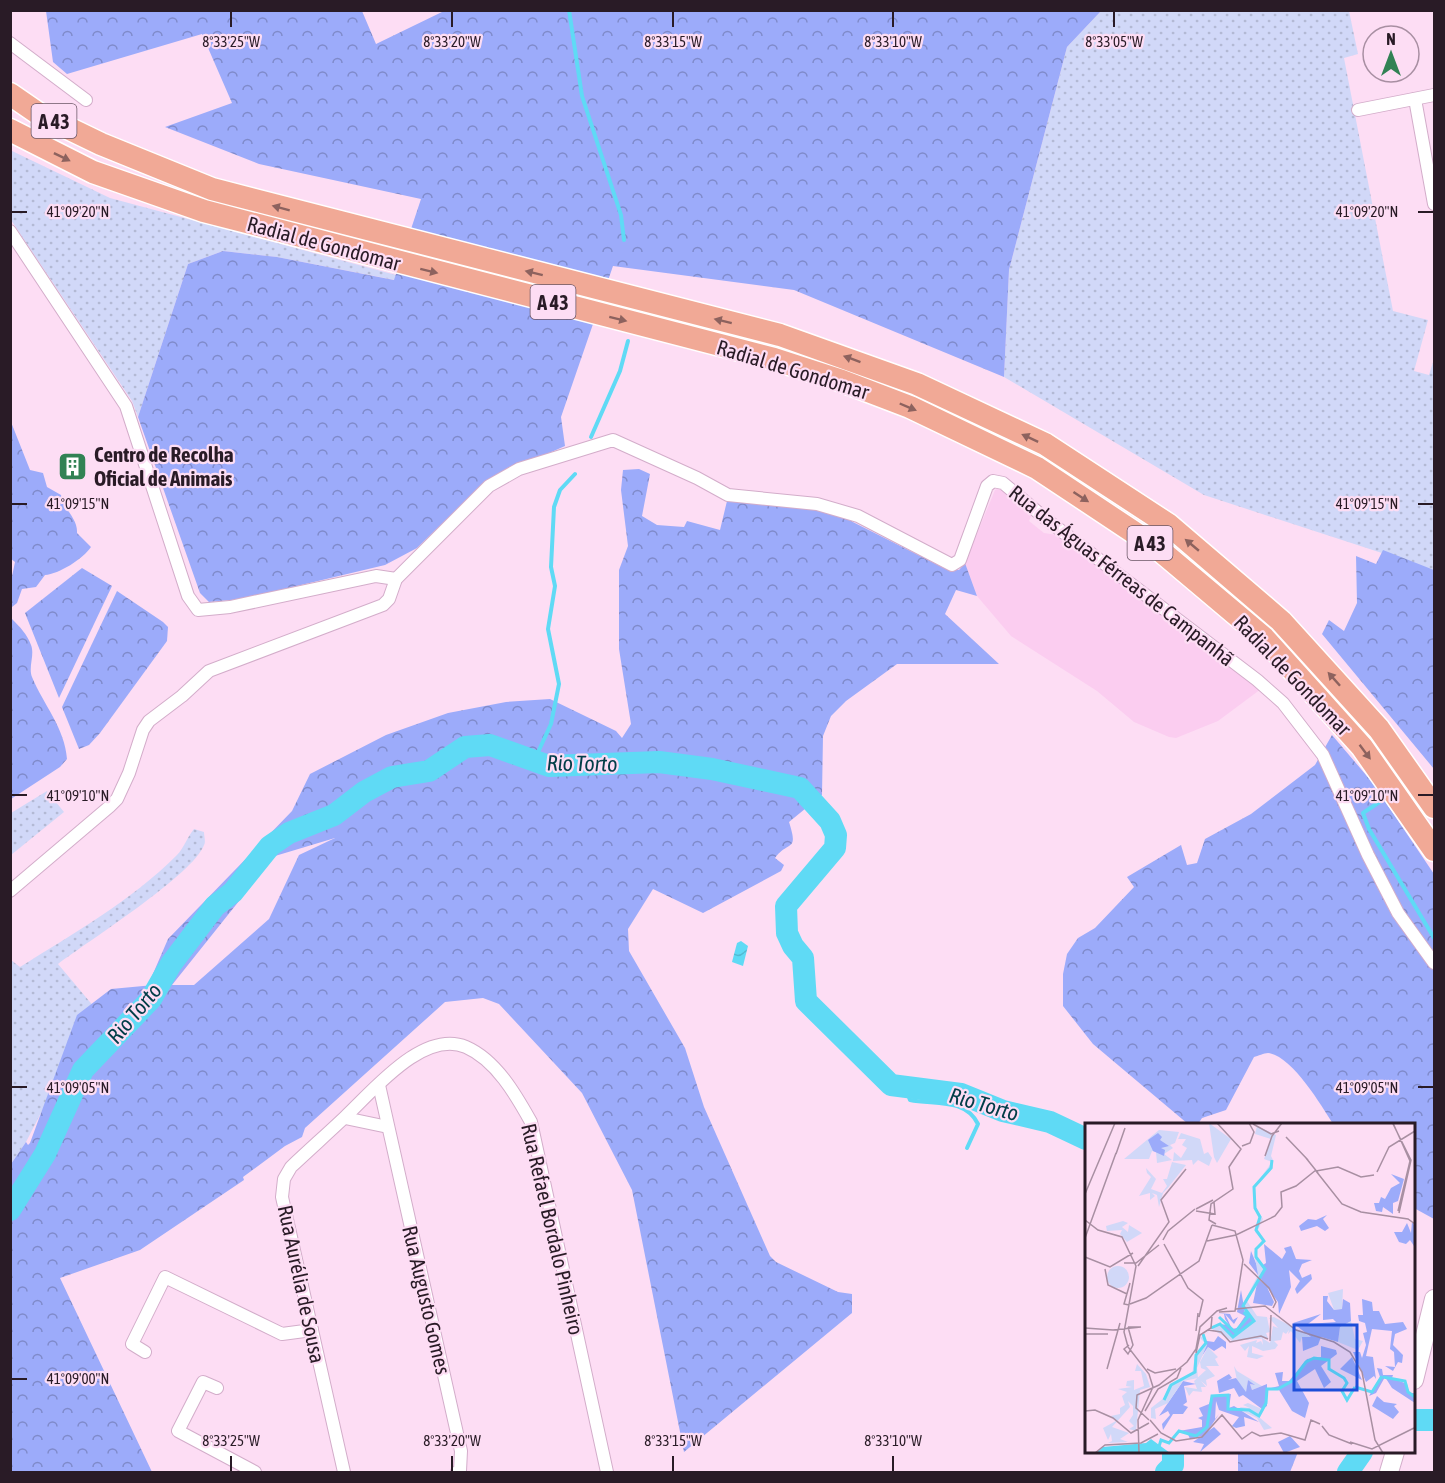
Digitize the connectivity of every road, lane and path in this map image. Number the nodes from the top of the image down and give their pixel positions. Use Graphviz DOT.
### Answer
graph roads {
  1 [pos="10,43"];
  2 [pos="10,94"];
  3 [pos="1434,95"];
  4 [pos="1415,99"];
  5 [pos="86,100"];
  6 [pos="1358,110"];
  7 [pos="10,130"];
  8 [pos="1434,204"];
  9 [pos="10,231"];
  10 [pos="396,579"];
  11 [pos="1434,807"];
  12 [pos="1434,850"];
  13 [pos="10,891"];
  14 [pos="1434,963"];
  15 [pos="379,1085"];
  16 [pos="345,1118"];
  17 [pos="388,1127"];
  18 [pos="1434,1299"];
  19 [pos="312,1330"];
  20 [pos="146,1352"];
  21 [pos="1415,1372"];
  22 [pos="217,1388"];
  23 [pos="1395,1453"];
  24 [pos="255,1473"];
  25 [pos="344,1473"];
  26 [pos="457,1473"];
  27 [pos="607,1473"];
  28 [pos="1389,1473"];
  1 -- 5 [label="street"];
  11 -- 2 [label="highway, Radial de Gondomar / A 43, one-way"];
  3 -- 4 [label="street"];
  4 -- 6 [label="street"];
  4 -- 8 [label="street"];
  7 -- 12 [label="highway, Radial de Gondomar / A 43, one-way"];
  9 -- 10 [label="street"];
  10 -- 13 [label="street, Rua das Águas Férreas de Campanhã"];
  10 -- 14 [label="street, Rua das Águas Férreas de Campanhã"];
  15 -- 16 [label="street, Rua Refael Bordalo Pinheiro"];
  15 -- 17 [label="street, Rua Augusto Gomes"];
  15 -- 27 [label="street, Rua Refael Bordalo Pinheiro"];
  16 -- 17 [label="street"];
  16 -- 19 [label="street, Rua Aurélia de Sousa"];
  17 -- 26 [label="street, Rua Augusto Gomes"];
  18 -- 21 [label="street"];
  19 -- 20 [label="street"];
  19 -- 25 [label="street, Rua Aurélia de Sousa"];
  22 -- 24 [label="street"];
  23 -- 28 [label="street"];
}
